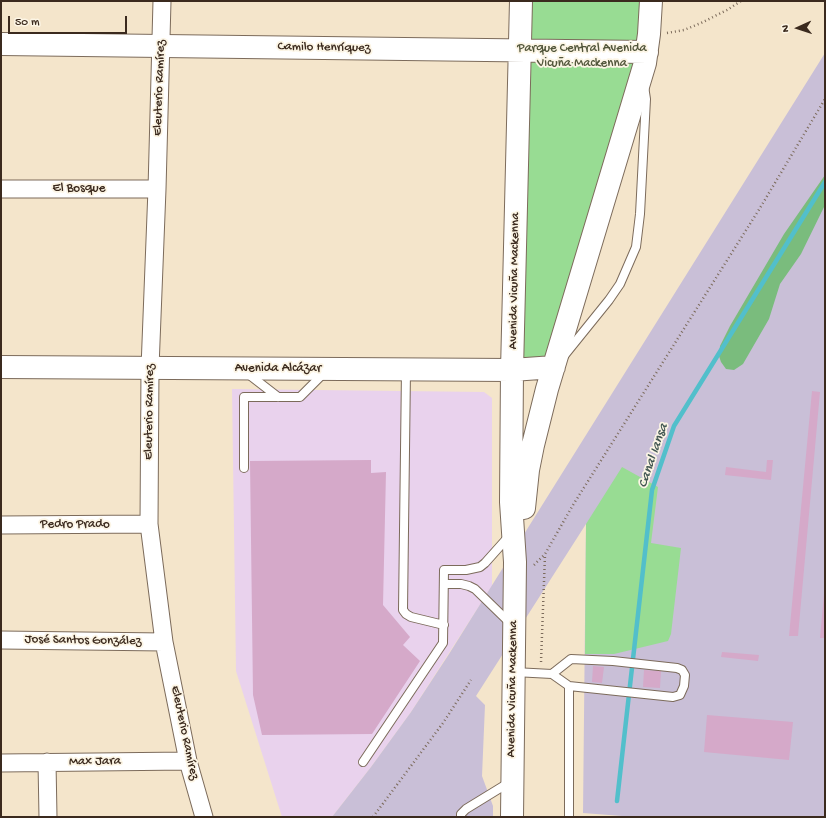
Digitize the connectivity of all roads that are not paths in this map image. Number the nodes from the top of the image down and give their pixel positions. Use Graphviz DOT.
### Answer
graph roads {
  1 [pos="162,1"];
  2 [pos="521,1"];
  3 [pos="651,1"];
  4 [pos="648,43"];
  5 [pos="1,44"];
  6 [pos="161,46"];
  7 [pos="520,50"];
  8 [pos="639,79"];
  9 [pos="157,188"];
  10 [pos="1,189"];
  11 [pos="1,367"];
  12 [pos="554,367"];
  13 [pos="150,368"];
  14 [pos="242,368"];
  15 [pos="328,369"];
  16 [pos="406,370"];
  17 [pos="512,370"];
  18 [pos="278,397"];
  19 [pos="244,468"];
  20 [pos="149,524"];
  21 [pos="1,525"];
  22 [pos="513,532"];
  23 [pos="515,571"];
  24 [pos="444,584"];
  25 [pos="444,625"];
  26 [pos="514,627"];
  27 [pos="1,640"];
  28 [pos="164,642"];
  29 [pos="514,672"];
  30 [pos="552,674"];
  31 [pos="569,686"];
  32 [pos="188,760"];
  33 [pos="1,762"];
  34 [pos="47,762"];
  35 [pos="363,762"];
  36 [pos="512,781"];
  37 [pos="48,817"];
  38 [pos="204,817"];
  39 [pos="461,817"];
  40 [pos="512,817"];
  41 [pos="569,817"];
  1 -- 6 [label="street, Eleuterio Ramírez"];
  2 -- 7 [label="main road, Avenida Vicuña Mackenna"];
  3 -- 4 [label="main road, Avenida Vicuña Mackenna"];
  4 -- 7 [label="main road, Camilo Henríquez"];
  4 -- 8 [label="main road, Avenida Vicuña Mackenna"];
  5 -- 6 [label="main road, Camilo Henríquez"];
  6 -- 7 [label="main road, Camilo Henríquez"];
  6 -- 9 [label="street, Eleuterio Ramírez"];
  7 -- 17 [label="main road, Avenida Vicuña Mackenna"];
  8 -- 12 [label="main road, Avenida Vicuña Mackenna"];
  8 -- 12 [label="lane, Avenida Vicuña Mackenna"];
  9 -- 10 [label="street, El Bosque"];
  9 -- 13 [label="street, Eleuterio Ramírez"];
  11 -- 13 [label="main road, Avenida Alcázar"];
  12 -- 17 [label="main road, Avenida Alcázar"];
  12 -- 23 [label="main road, Avenida Vicuña Mackenna"];
  13 -- 14 [label="main road, Avenida Alcázar"];
  13 -- 20 [label="street, Eleuterio Ramírez"];
  14 -- 15 [label="main road, Avenida Alcázar"];
  14 -- 18 [label="lane"];
  15 -- 16 [label="main road, Avenida Alcázar"];
  15 -- 18 [label="lane"];
  16 -- 17 [label="main road, Avenida Alcázar"];
  16 -- 25 [label="lane"];
  17 -- 22 [label="main road, Avenida Vicuña Mackenna"];
  18 -- 19 [label="lane"];
  20 -- 21 [label="street, Pedro Prado"];
  20 -- 28 [label="street, Eleuterio Ramírez"];
  22 -- 23 [label="main road, Avenida Vicuña Mackenna"];
  22 -- 24 [label="lane"];
  23 -- 26 [label="main road, Avenida Vicuña Mackenna"];
  24 -- 25 [label="lane"];
  24 -- 26 [label="lane"];
  25 -- 35 [label="lane"];
  26 -- 29 [label="main road, Avenida Vicuña Mackenna"];
  27 -- 28 [label="street, José Santos González"];
  28 -- 32 [label="street, Eleuterio Ramírez"];
  29 -- 30 [label="lane"];
  29 -- 36 [label="main road, Avenida Vicuña Mackenna"];
  30 -- 31 [label="lane"];
  30 -- 31 [label="lane"];
  31 -- 41 [label="lane"];
  32 -- 34 [label="street, Max Jara"];
  32 -- 38 [label="street, Eleuterio Ramírez"];
  33 -- 34 [label="street, Max Jara"];
  34 -- 37 [label="street"];
  36 -- 39 [label="lane"];
  36 -- 40 [label="main road, Avenida Vicuña Mackenna"];
}
